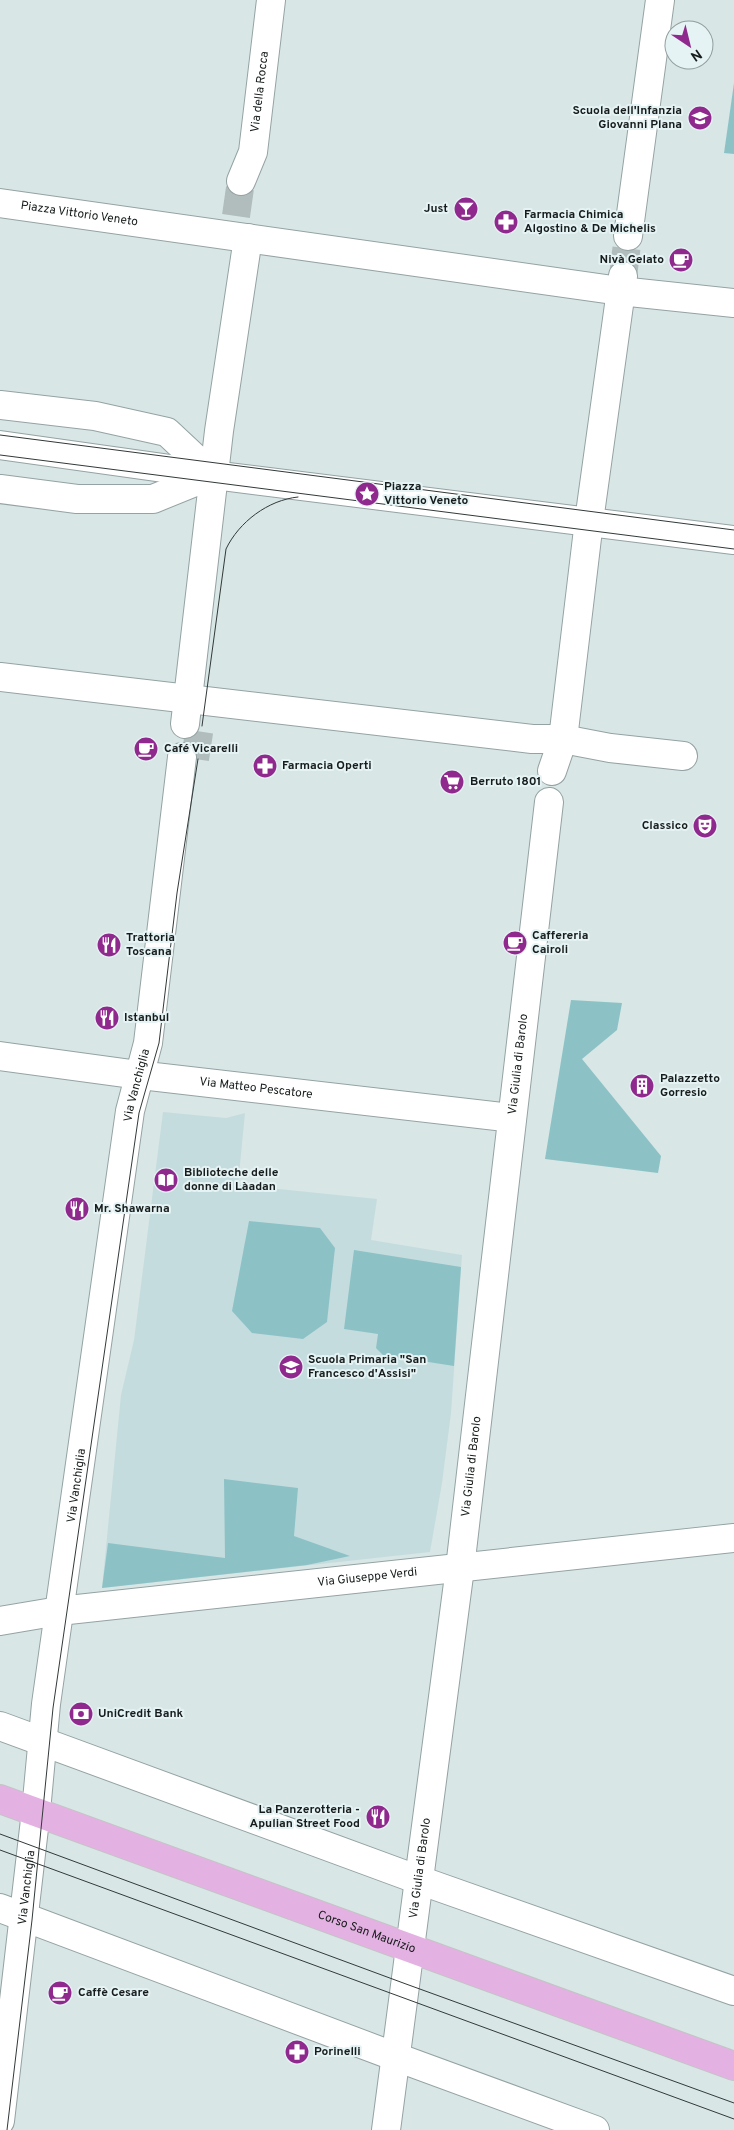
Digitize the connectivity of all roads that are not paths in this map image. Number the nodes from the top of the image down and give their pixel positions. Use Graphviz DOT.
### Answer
graph roads {
  1 [pos="271,0"];
  2 [pos="660,0"];
  3 [pos="241,181"];
  4 [pos="0,203"];
  5 [pos="242,227"];
  6 [pos="628,236"];
  7 [pos="622,283"];
  8 [pos="734,303"];
  9 [pos="0,405"];
  10 [pos="0,446"];
  11 [pos="214,474"];
  12 [pos="0,489"];
  13 [pos="589,521"];
  14 [pos="734,540"];
  15 [pos="0,677"];
  16 [pos="194,712"];
  17 [pos="563,739"];
  18 [pos="683,756"];
  19 [pos="188,758"];
  20 [pos="552,771"];
  21 [pos="549,802"];
  22 [pos="0,1056"];
  23 [pos="139,1075"];
  24 [pos="512,1118"];
  25 [pos="734,1538"];
  26 [pos="460,1568"];
  27 [pos="59,1611"];
  28 [pos="0,1620"];
  29 [pos="0,1726"];
  30 [pos="42,1741"];
  31 [pos="0,1799"];
  32 [pos="36,1811"];
  33 [pos="419,1880"];
  34 [pos="12,1912"];
  35 [pos="410,1948"];
  36 [pos="734,1991"];
  37 [pos="396,2057"];
  38 [pos="734,2066"];
  39 [pos="0,2121"];
  40 [pos="386,2130"];
  41 [pos="595,2130"];
  1 -- 3 [label="street, Via della Rocca"];
  2 -- 6 [label="street"];
  4 -- 5 [label="street, Piazza Vittorio Veneto"];
  5 -- 7 [label="street, Piazza Vittorio Veneto"];
  5 -- 11 [label="street"];
  7 -- 8 [label="street, Piazza Vittorio Veneto"];
  7 -- 13 [label="street"];
  9 -- 11 [label="street"];
  10 -- 11 [label="street"];
  11 -- 12 [label="street"];
  11 -- 13 [label="street"];
  11 -- 16 [label="street"];
  13 -- 14 [label="street"];
  13 -- 17 [label="street"];
  15 -- 16 [label="street"];
  16 -- 17 [label="street"];
  17 -- 18 [label="street"];
  17 -- 20 [label="street"];
  19 -- 23 [label="street, Via Vanchiglia"];
  21 -- 24 [label="street, Via Giulia di Barolo"];
  22 -- 23 [label="street, Via Matteo Pescatore"];
  23 -- 24 [label="street, Via Matteo Pescatore"];
  23 -- 27 [label="street, Via Vanchiglia"];
  24 -- 26 [label="street, Via Giulia di Barolo"];
  25 -- 26 [label="street, Via Giuseppe Verdi"];
  26 -- 27 [label="street, Via Giuseppe Verdi"];
  26 -- 33 [label="street, Via Giulia di Barolo"];
  27 -- 28 [label="street, Via Giuseppe Verdi"];
  27 -- 30 [label="street, Via Vanchiglia"];
  29 -- 30 [label="street"];
  30 -- 32 [label="street, Via Vanchiglia"];
  30 -- 33 [label="street"];
  31 -- 32 [label="main road, Corso San Maurizio"];
  32 -- 34 [label="street, Via Vanchiglia"];
  32 -- 35 [label="main road, Corso San Maurizio"];
  33 -- 35 [label="street, Via Giulia di Barolo"];
  33 -- 36 [label="street"];
  34 -- 37 [label="street"];
  34 -- 39 [label="street, Via Vanchiglia"];
  35 -- 37 [label="street, Via Giulia di Barolo"];
  35 -- 38 [label="main road, Corso San Maurizio"];
  37 -- 40 [label="street, Via Giulia di Barolo"];
  37 -- 41 [label="street"];
}
